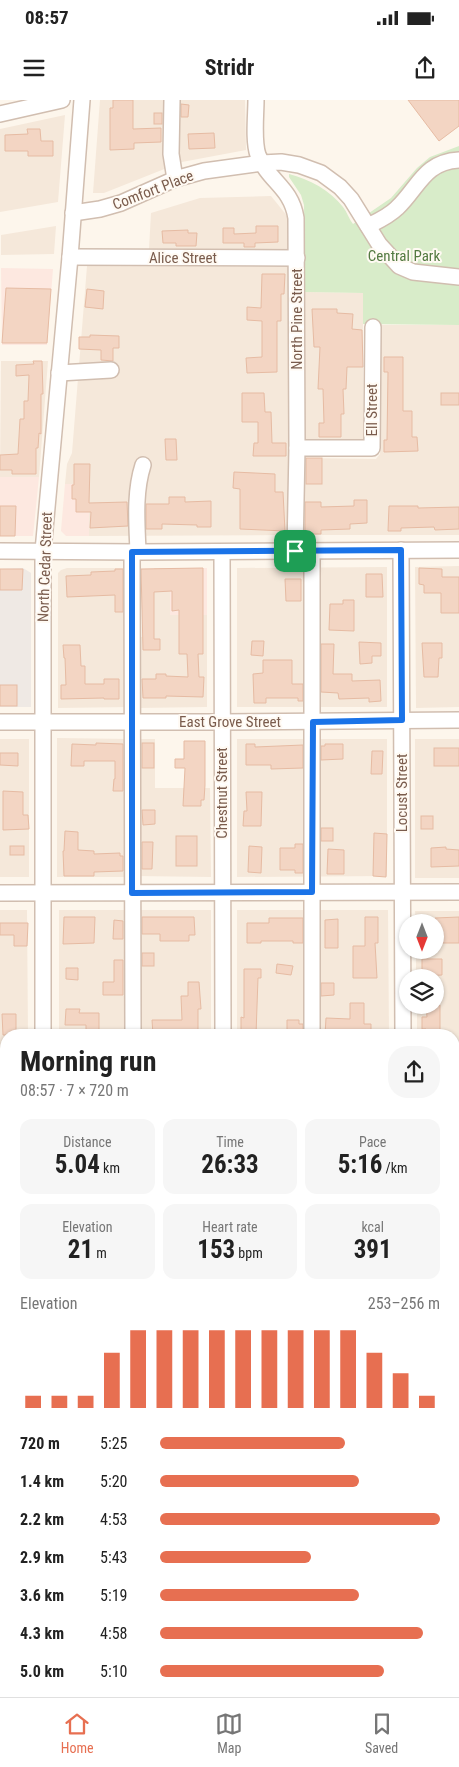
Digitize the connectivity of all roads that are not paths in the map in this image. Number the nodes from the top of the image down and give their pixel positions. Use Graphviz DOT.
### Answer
graph roads {
  1 [pos="62,100"];
  2 [pos="82,100"];
  3 [pos="172,100"];
  4 [pos="256,100"];
  5 [pos="0,114"];
  6 [pos="459,160"];
  7 [pos="262,162"];
  8 [pos="175,180"];
  9 [pos="73,214"];
  10 [pos="368,226"];
  11 [pos="70,258"];
  12 [pos="297,258"];
  13 [pos="459,277"];
  14 [pos="372,328"];
  15 [pos="111,370"];
  16 [pos="59,373"];
  17 [pos="297,448"];
  18 [pos="142,465"];
  19 [pos="401,550"];
  20 [pos="459,550"];
  21 [pos="0,551"];
  22 [pos="42,551"];
  23 [pos="295,551"];
  24 [pos="312,551"];
  25 [pos="135,552"];
  26 [pos="222,552"];
  27 [pos="402,720"];
  28 [pos="459,720"];
  29 [pos="42,721"];
  30 [pos="133,721"];
  31 [pos="0,722"];
  32 [pos="222,722"];
  33 [pos="313,722"];
  34 [pos="222,892"];
  35 [pos="312,892"];
  36 [pos="402,892"];
  37 [pos="459,892"];
  38 [pos="42,893"];
  39 [pos="132,893"];
  40 [pos="0,894"];
  41 [pos="43,1029"];
  42 [pos="133,1029"];
  43 [pos="223,1029"];
  44 [pos="312,1029"];
  45 [pos="403,1029"];
  1 -- 5 [label="street"];
  2 -- 9 [label="street, North Cedar Street"];
  3 -- 8 [label="street"];
  4 -- 7 [label="street, North Pine Street"];
  6 -- 10 [label="street"];
  7 -- 8 [label="street, Comfort Place"];
  7 -- 10 [label="street, Comfort Place"];
  7 -- 12 [label="street, North Pine Street"];
  8 -- 9 [label="street, Comfort Place"];
  9 -- 11 [label="street, North Cedar Street"];
  10 -- 13 [label="street, Comfort Place"];
  11 -- 12 [label="street, Alice Street"];
  11 -- 16 [label="street, North Cedar Street"];
  12 -- 17 [label="street, North Pine Street"];
  14 -- 17 [label="street, Ell Street"];
  15 -- 16 [label="street"];
  16 -- 22 [label="street, North Cedar Street"];
  17 -- 23 [label="street, North Pine Street"];
  18 -- 25 [label="street"];
  19 -- 20 [label="street"];
  19 -- 24 [label="street"];
  19 -- 27 [label="street, Locust Street"];
  21 -- 22 [label="street"];
  22 -- 25 [label="street"];
  22 -- 29 [label="street, North Cedar Street"];
  23 -- 24 [label="street"];
  23 -- 26 [label="street"];
  24 -- 33 [label="street"];
  25 -- 26 [label="street"];
  25 -- 30 [label="street"];
  26 -- 32 [label="street, Chestnut Street"];
  27 -- 28 [label="street, East Grove Street"];
  27 -- 33 [label="street, East Grove Street"];
  27 -- 36 [label="street, Locust Street"];
  29 -- 30 [label="street, East Grove Street"];
  29 -- 31 [label="street, East Grove Street"];
  29 -- 38 [label="street, North Cedar Street"];
  30 -- 32 [label="street, East Grove Street"];
  30 -- 39 [label="street"];
  32 -- 33 [label="street, East Grove Street"];
  32 -- 34 [label="street, Chestnut Street"];
  33 -- 35 [label="street"];
  34 -- 35 [label="street"];
  34 -- 39 [label="street"];
  34 -- 43 [label="street, Chestnut Street"];
  35 -- 36 [label="street"];
  35 -- 44 [label="street"];
  36 -- 37 [label="street"];
  36 -- 45 [label="street, Locust Street"];
  38 -- 39 [label="street"];
  38 -- 40 [label="street"];
  38 -- 41 [label="street, North Cedar Street"];
  39 -- 42 [label="street"];
}
